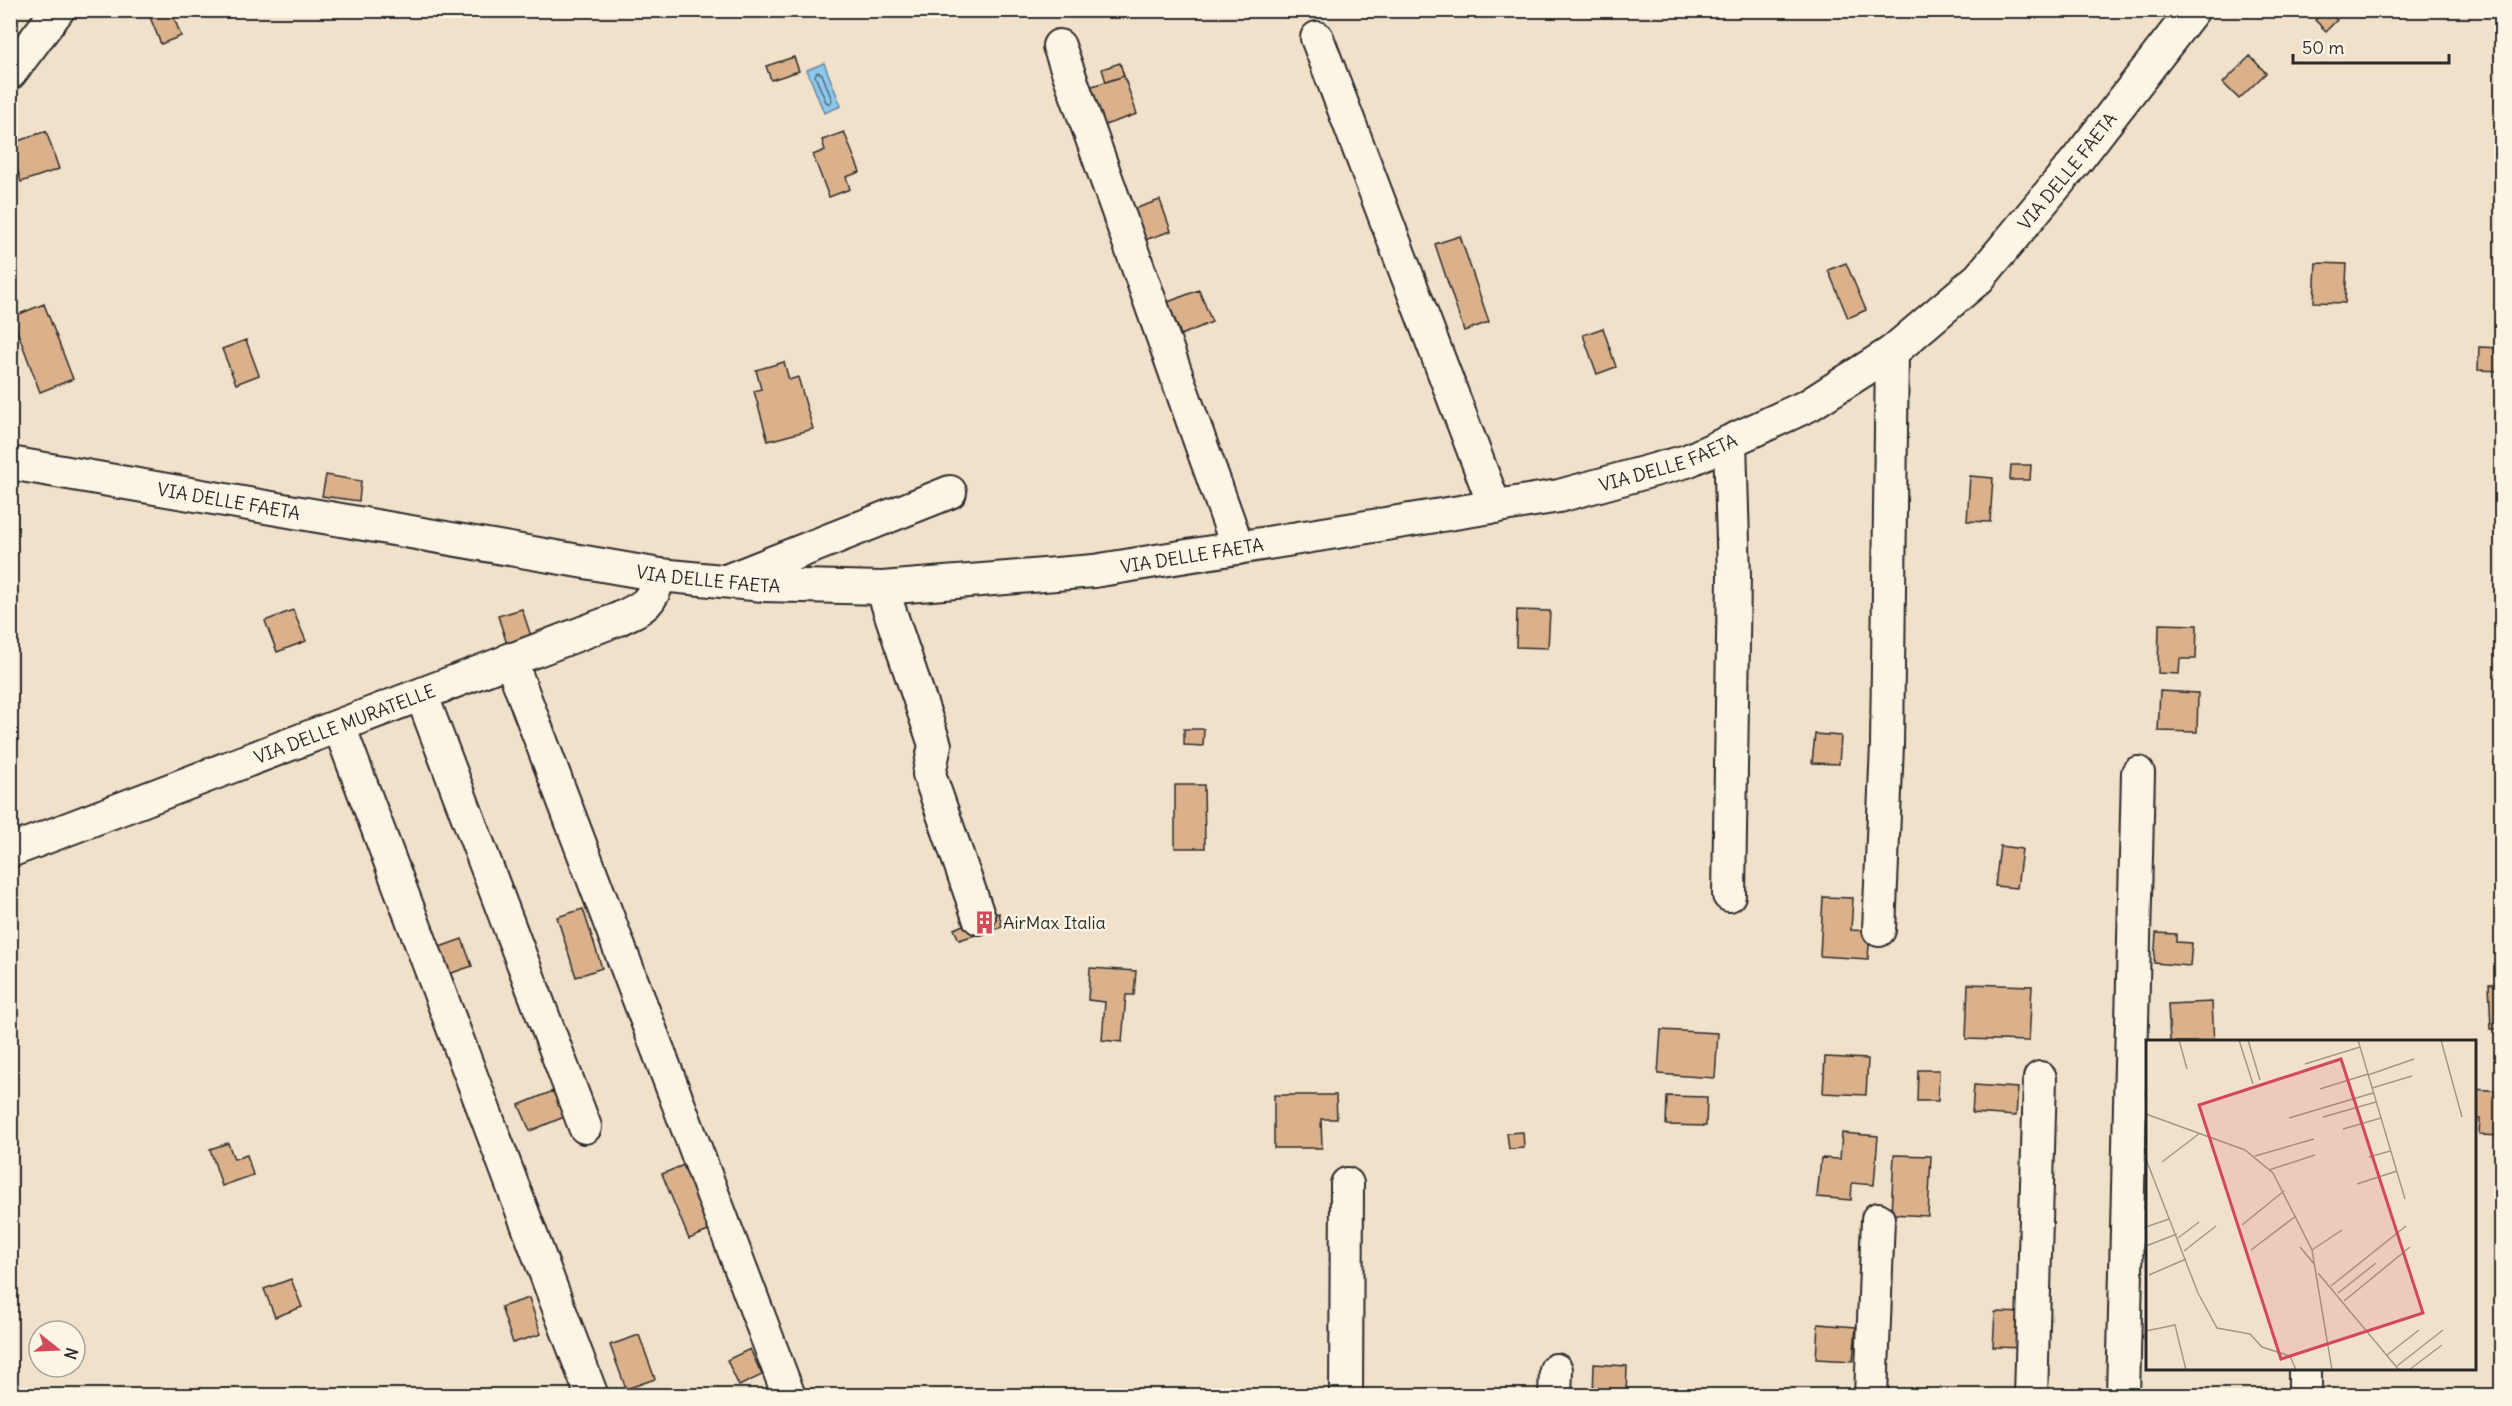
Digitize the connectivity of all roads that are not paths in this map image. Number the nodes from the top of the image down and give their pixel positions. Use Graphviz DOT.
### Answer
graph roads {
  1 [pos="58,10"];
  2 [pos="2193,10"];
  3 [pos="1317,38"];
  4 [pos="1059,46"];
  5 [pos="10,73"];
  6 [pos="1892,352"];
  7 [pos="1730,442"];
  8 [pos="10,463"];
  9 [pos="950,492"];
  10 [pos="1495,507"];
  11 [pos="1238,548"];
  12 [pos="660,575"];
  13 [pos="724,581"];
  14 [pos="882,588"];
  15 [pos="510,659"];
  16 [pos="422,696"];
  17 [pos="339,726"];
  18 [pos="2138,773"];
  19 [pos="10,851"];
  20 [pos="1729,895"];
  21 [pos="979,918"];
  22 [pos="1879,930"];
  23 [pos="2040,1078"];
  24 [pos="585,1127"];
  25 [pos="1347,1184"];
  26 [pos="1878,1219"];
  27 [pos="2306,1370"];
  28 [pos="592,1395"];
  29 [pos="789,1395"];
  30 [pos="1346,1395"];
  31 [pos="1871,1395"];
  32 [pos="2031,1395"];
  33 [pos="2123,1395"];
  34 [pos="2305,1395"];
  1 -- 5 [label="street"];
  2 -- 6 [label="street, VIA DELLE FAETA"];
  3 -- 10 [label="street"];
  4 -- 11 [label="street"];
  6 -- 7 [label="street, VIA DELLE FAETA"];
  6 -- 22 [label="street"];
  7 -- 10 [label="street, VIA DELLE FAETA"];
  7 -- 20 [label="street"];
  8 -- 12 [label="street, VIA DELLE FAETA"];
  9 -- 13 [label="street"];
  10 -- 11 [label="street, VIA DELLE FAETA"];
  11 -- 14 [label="street, VIA DELLE FAETA"];
  12 -- 13 [label="street, VIA DELLE FAETA"];
  12 -- 15 [label="street, VIA DELLE MURATELLE"];
  13 -- 14 [label="street, VIA DELLE FAETA"];
  14 -- 21 [label="street"];
  15 -- 16 [label="street, VIA DELLE MURATELLE"];
  15 -- 29 [label="street"];
  16 -- 17 [label="street, VIA DELLE MURATELLE"];
  16 -- 24 [label="street"];
  17 -- 19 [label="street, VIA DELLE MURATELLE"];
  17 -- 28 [label="street"];
  18 -- 33 [label="street"];
  23 -- 32 [label="street"];
  25 -- 30 [label="street"];
  26 -- 31 [label="street"];
  27 -- 34 [label="street"];
}
